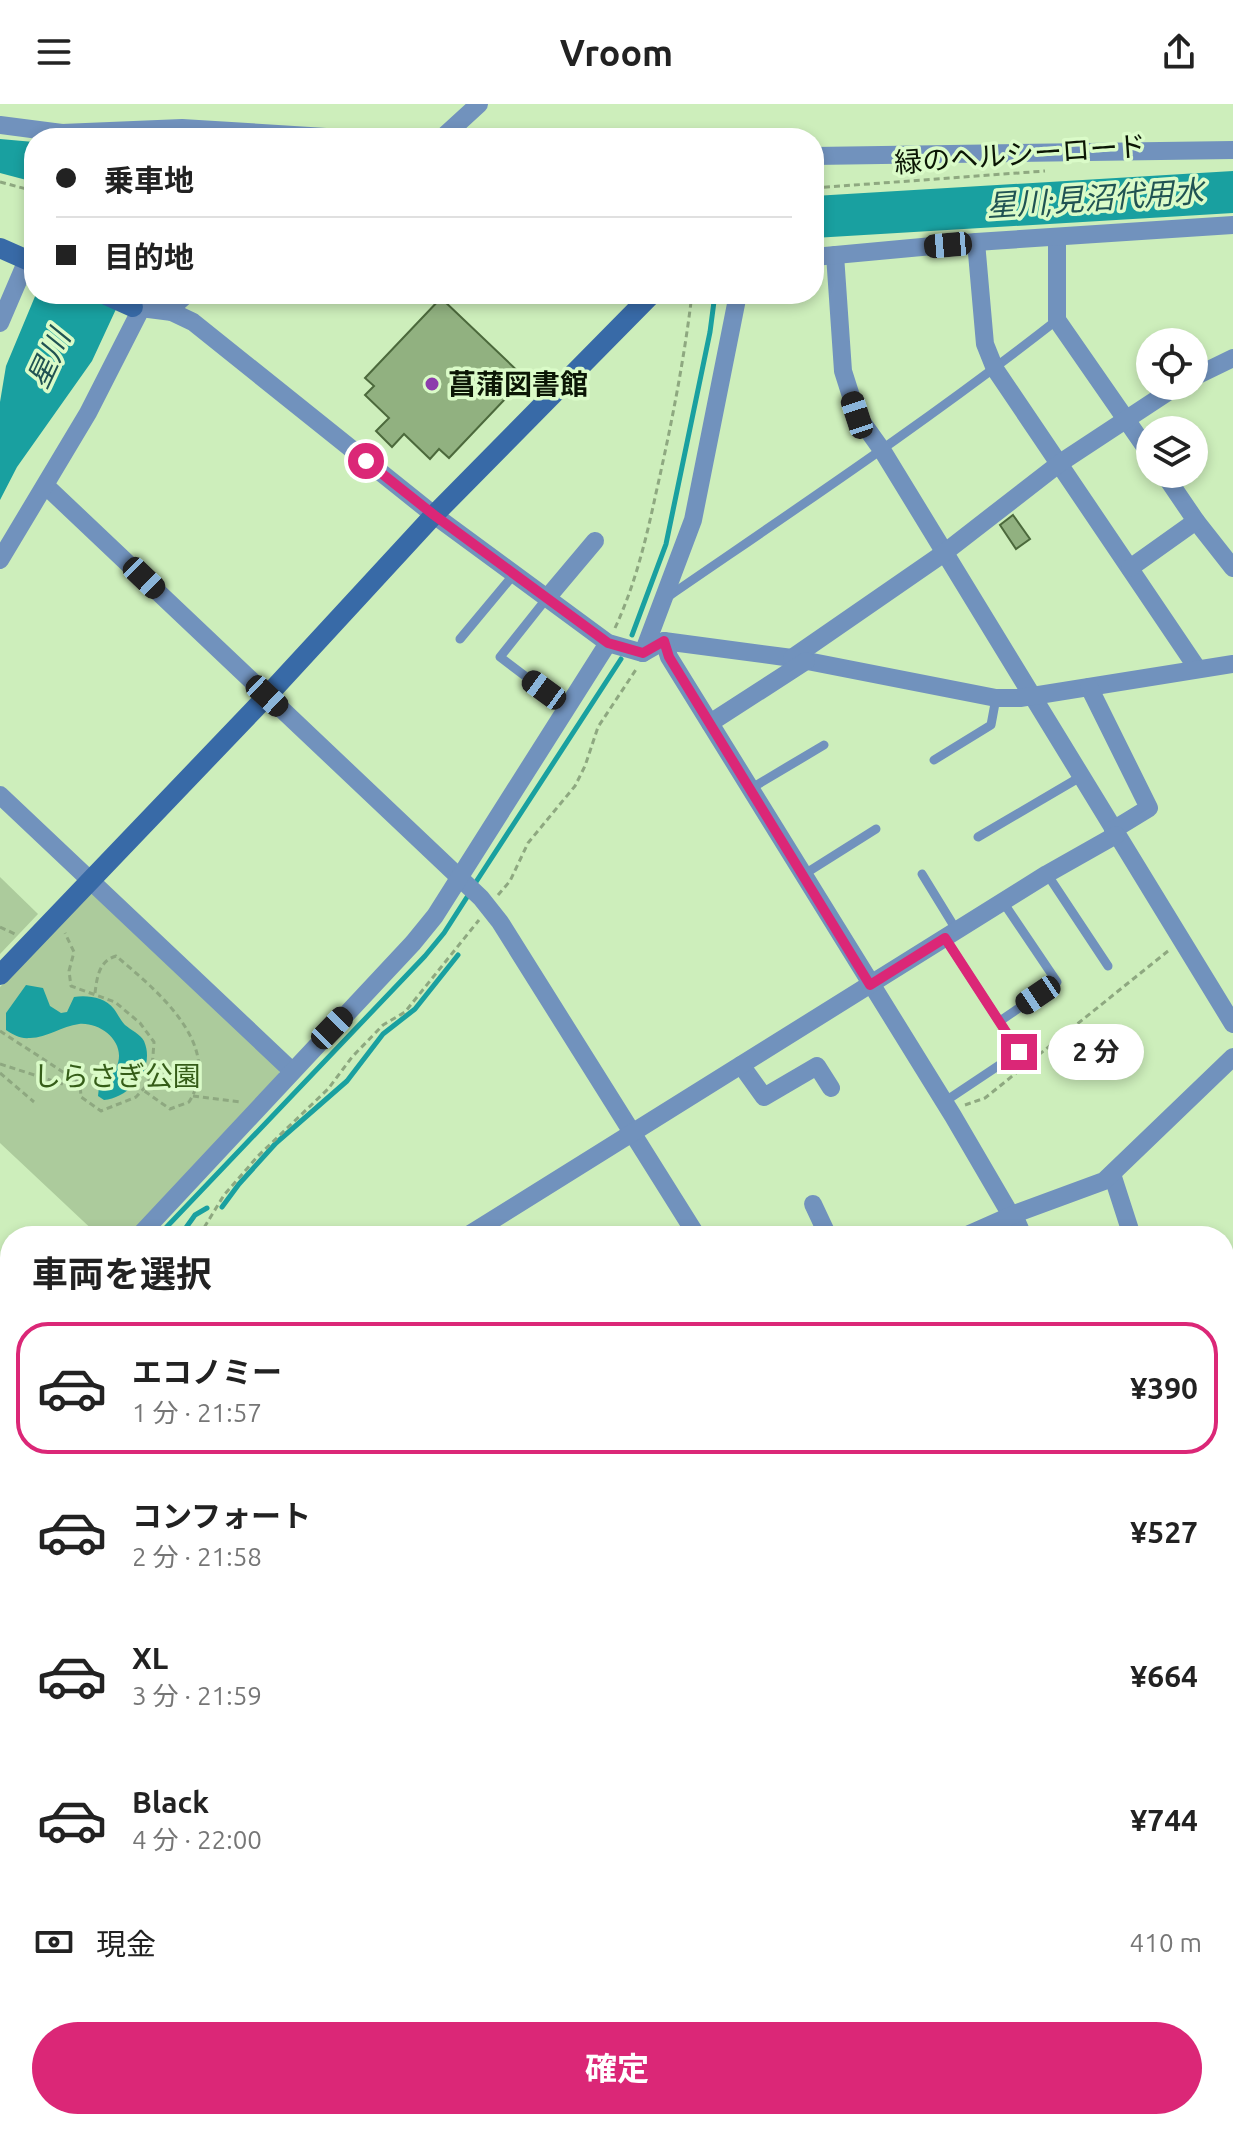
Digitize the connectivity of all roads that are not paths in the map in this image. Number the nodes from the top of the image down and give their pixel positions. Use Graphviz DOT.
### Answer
graph roads {
  1 [pos="479,104"];
  2 [pos="0,125"];
  3 [pos="24,128"];
  4 [pos="453,128"];
  5 [pos="1233,150"];
  6 [pos="824,156"];
  7 [pos="1233,225"];
  8 [pos="1057,237"];
  9 [pos="976,242"];
  10 [pos="0,248"];
  11 [pos="835,255"];
  12 [pos="824,256"];
  13 [pos="24,258"];
  14 [pos="24,273"];
  15 [pos="128,304"];
  16 [pos="177,304"];
  17 [pos="642,304"];
  18 [pos="736,304"];
  19 [pos="137,308"];
  20 [pos="172,312"];
  21 [pos="1057,320"];
  22 [pos="0,323"];
  23 [pos="1233,358"];
  24 [pos="995,369"];
  25 [pos="1208,370"];
  26 [pos="1155,400"];
  27 [pos="1126,419"];
  28 [pos="1136,434"];
  29 [pos="882,450"];
  30 [pos="1060,463"];
  31 [pos="46,486"];
  32 [pos="1174,488"];
  33 [pos="434,515"];
  34 [pos="1196,521"];
  35 [pos="595,541"];
  36 [pos="944,553"];
  37 [pos="0,560"];
  38 [pos="1130,568"];
  39 [pos="1233,568"];
  40 [pos="515,573"];
  41 [pos="547,598"];
  42 [pos="662,600"];
  43 [pos="460,639"];
  44 [pos="664,641"];
  45 [pos="612,644"];
  46 [pos="640,652"];
  47 [pos="799,660"];
  48 [pos="1233,665"];
  49 [pos="1197,668"];
  50 [pos="1089,687"];
  51 [pos="1033,695"];
  52 [pos="267,696"];
  53 [pos="996,698"];
  54 [pos="566,707"];
  55 [pos="710,723"];
  56 [pos="824,745"];
  57 [pos="934,760"];
  58 [pos="1082,775"];
  59 [pos="750,789"];
  60 [pos="0,795"];
  61 [pos="876,829"];
  62 [pos="1114,832"];
  63 [pos="978,837"];
  64 [pos="922,874"];
  65 [pos="1047,874"];
  66 [pos="803,875"];
  67 [pos="461,879"];
  68 [pos="91,881"];
  69 [pos="1003,902"];
  70 [pos="951,934"];
  71 [pos="1108,966"];
  72 [pos="0,975"];
  73 [pos="870,985"];
  74 [pos="1000,1021"];
  75 [pos="1233,1024"];
  76 [pos="1233,1057"];
  77 [pos="741,1065"];
  78 [pos="292,1071"];
  79 [pos="831,1088"];
  80 [pos="945,1101"];
  81 [pos="632,1132"];
  82 [pos="1112,1174"];
  83 [pos="813,1204"];
  84 [pos="1013,1216"];
  85 [pos="148,1226"];
  86 [pos="495,1226"];
  87 [pos="691,1226"];
  88 [pos="823,1226"];
  89 [pos="989,1226"];
  90 [pos="1018,1226"];
  91 [pos="1129,1226"];
  1 -- 4 [label="street"];
  2 -- 3 [label="street"];
  5 -- 6 [label="street"];
  7 -- 8 [label="street"];
  8 -- 9 [label="street"];
  8 -- 21 [label="street"];
  9 -- 11 [label="street"];
  9 -- 24 [label="street"];
  10 -- 13 [label="street"];
  11 -- 12 [label="street"];
  11 -- 29 [label="street"];
  14 -- 22 [label="street"];
  15 -- 19 [label="street"];
  16 -- 20 [label="street"];
  17 -- 33 [label="street"];
  18 -- 42 [label="street"];
  19 -- 20 [label="street"];
  19 -- 31 [label="street"];
  20 -- 33 [label="street"];
  21 -- 24 [label="lane"];
  21 -- 27 [label="street"];
  23 -- 25 [label="street"];
  24 -- 29 [label="lane"];
  24 -- 30 [label="street"];
  26 -- 27 [label="street"];
  27 -- 28 [label="street"];
  27 -- 30 [label="street"];
  29 -- 36 [label="street"];
  29 -- 42 [label="lane"];
  30 -- 36 [label="street"];
  30 -- 38 [label="street"];
  31 -- 37 [label="street"];
  31 -- 52 [label="street"];
  32 -- 34 [label="street"];
  33 -- 40 [label="street"];
  33 -- 52 [label="street"];
  34 -- 38 [label="street"];
  34 -- 39 [label="street"];
  35 -- 41 [label="street"];
  36 -- 47 [label="street"];
  36 -- 51 [label="street"];
  38 -- 49 [label="street"];
  40 -- 41 [label="street"];
  40 -- 43 [label="lane"];
  41 -- 45 [label="street"];
  41 -- 54 [label="lane"];
  42 -- 46 [label="street"];
  44 -- 46 [label="street"];
  44 -- 47 [label="street"];
  44 -- 55 [label="street"];
  45 -- 46 [label="street"];
  45 -- 54 [label="street"];
  47 -- 53 [label="street"];
  47 -- 55 [label="street"];
  48 -- 49 [label="street"];
  49 -- 50 [label="street"];
  50 -- 51 [label="street"];
  50 -- 62 [label="street"];
  51 -- 53 [label="street"];
  51 -- 58 [label="street"];
  52 -- 67 [label="street"];
  52 -- 68 [label="street"];
  53 -- 57 [label="lane"];
  54 -- 67 [label="street"];
  55 -- 59 [label="street"];
  56 -- 59 [label="lane"];
  58 -- 62 [label="street"];
  58 -- 63 [label="lane"];
  59 -- 66 [label="street"];
  60 -- 68 [label="street"];
  61 -- 66 [label="lane"];
  62 -- 65 [label="street"];
  62 -- 75 [label="street"];
  64 -- 70 [label="lane"];
  65 -- 69 [label="street"];
  65 -- 71 [label="lane"];
  66 -- 73 [label="street"];
  67 -- 78 [label="street"];
  67 -- 81 [label="street"];
  68 -- 72 [label="street"];
  68 -- 78 [label="street"];
  69 -- 70 [label="street"];
  69 -- 74 [label="lane"];
  70 -- 73 [label="street"];
  70 -- 74 [label="lane"];
  73 -- 77 [label="street"];
  73 -- 80 [label="street"];
  74 -- 80 [label="lane"];
  76 -- 82 [label="street"];
  77 -- 79 [label="street"];
  77 -- 81 [label="street"];
  78 -- 85 [label="street"];
  80 -- 84 [label="street"];
  81 -- 86 [label="street"];
  81 -- 87 [label="street"];
  82 -- 84 [label="street"];
  82 -- 91 [label="street"];
  83 -- 88 [label="street"];
  84 -- 89 [label="street"];
  84 -- 90 [label="street"];
}
